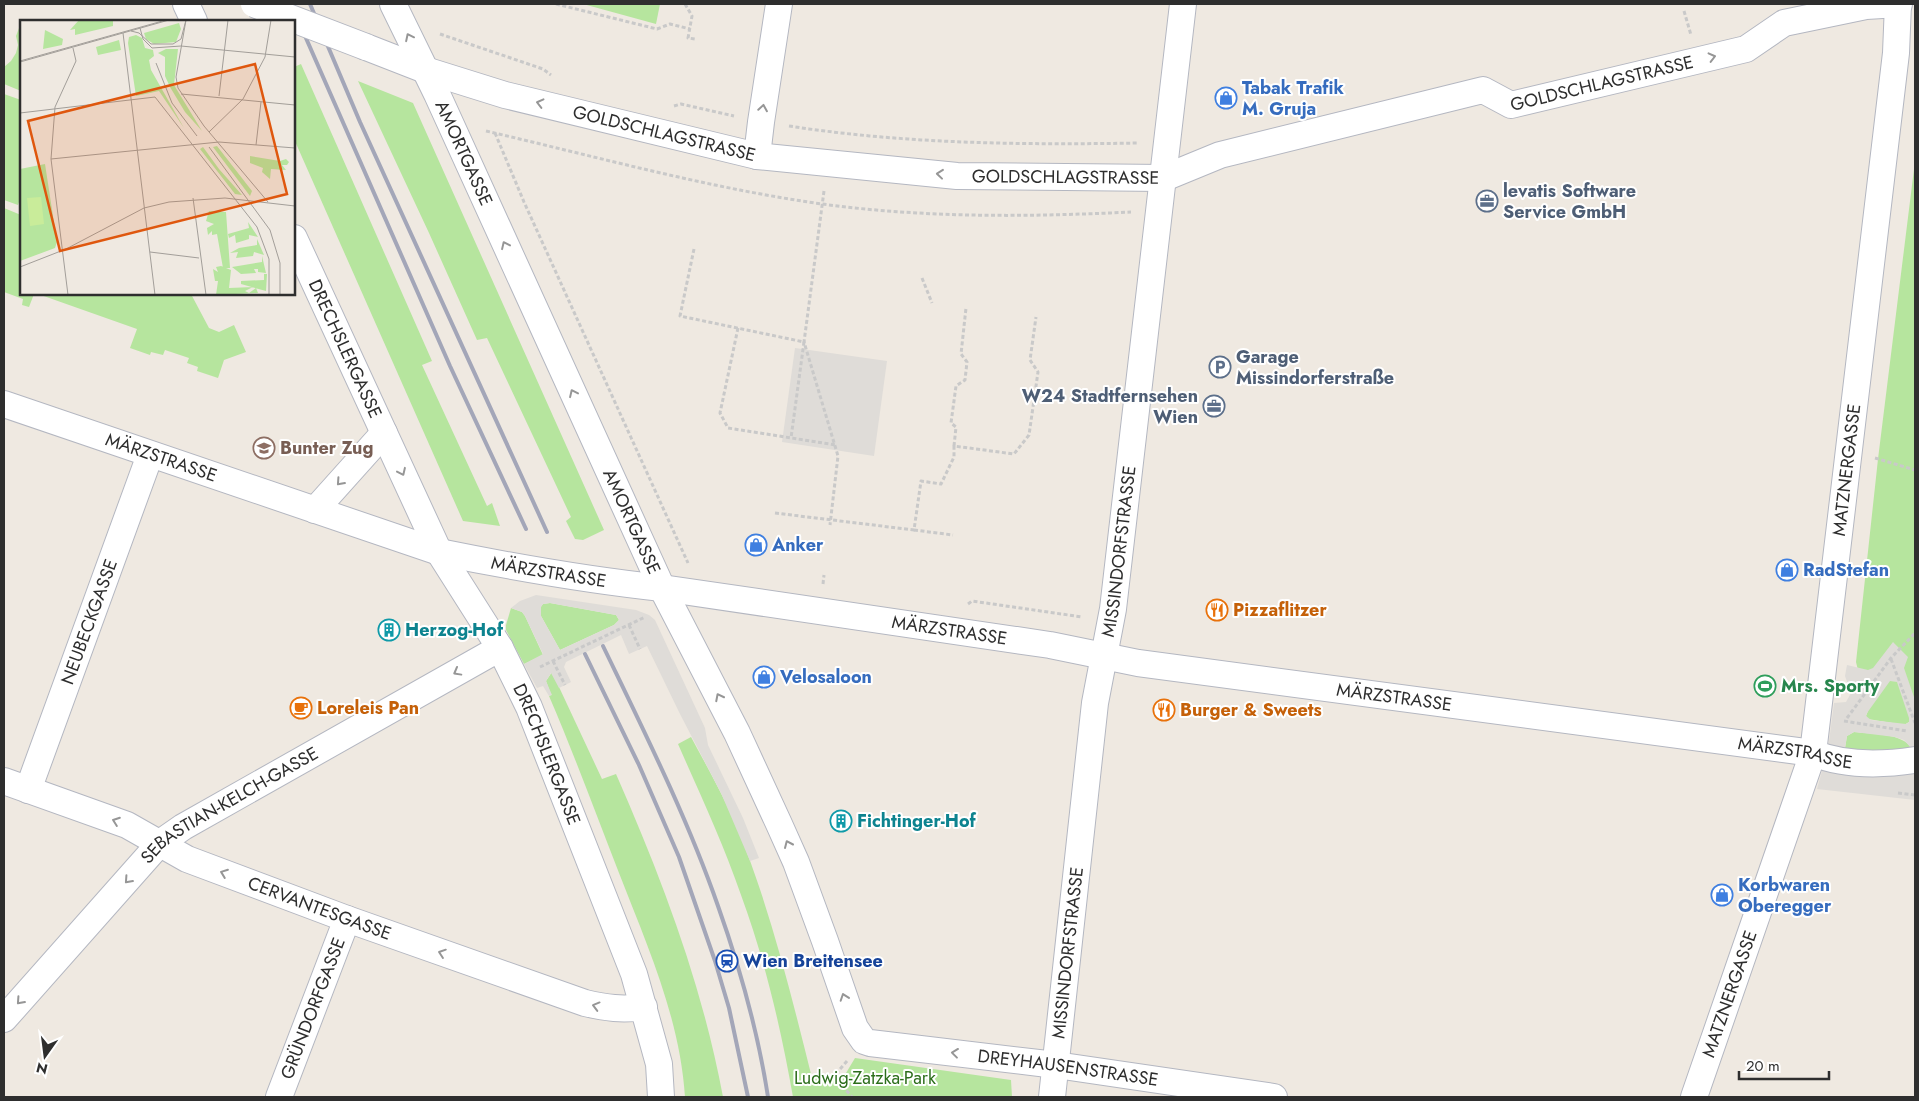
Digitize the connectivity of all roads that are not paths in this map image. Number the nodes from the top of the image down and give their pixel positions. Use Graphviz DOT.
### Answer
graph roads {
  1 [pos="186,4"];
  2 [pos="254,4"];
  3 [pos="393,4"];
  4 [pos="779,4"];
  5 [pos="1183,4"];
  6 [pos="1899,4"];
  7 [pos="194,20"];
  8 [pos="425,70"];
  9 [pos="757,156"];
  10 [pos="1164,178"];
  11 [pos="295,240"];
  12 [pos="4,404"];
  13 [pos="384,433"];
  14 [pos="150,455"];
  15 [pos="315,510"];
  16 [pos="439,552"];
  17 [pos="666,596"];
  18 [pos="500,648"];
  19 [pos="1104,657"];
  20 [pos="1824,756"];
  21 [pos="1915,760"];
  22 [pos="4,781"];
  23 [pos="28,790"];
  24 [pos="160,843"];
  25 [pos="347,919"];
  26 [pos="644,1007"];
  27 [pos="4,1020"];
  28 [pos="864,1041"];
  29 [pos="1056,1065"];
  30 [pos="279,1097"];
  31 [pos="661,1097"];
  32 [pos="1052,1097"];
  33 [pos="1274,1097"];
  34 [pos="1694,1097"];
  1 -- 7 [label="street"];
  2 -- 8 [label="street, GOLDSCHLAGSTRASSE, bridge"];
  8 -- 3 [label="street, AMORTGASSE, one-way"];
  9 -- 4 [label="street, one-way"];
  5 -- 10 [label="street, MISSINDORFSTRASSE"];
  10 -- 6 [label="street, GOLDSCHLAGSTRASSE, one-way"];
  6 -- 20 [label="street, MATZNERGASSE"];
  9 -- 8 [label="street, GOLDSCHLAGSTRASSE, one-way"];
  17 -- 8 [label="street, AMORTGASSE, one-way"];
  10 -- 9 [label="street, GOLDSCHLAGSTRASSE, one-way"];
  10 -- 19 [label="street, MISSINDORFSTRASSE"];
  11 -- 13 [label="street, DRECHSLERGASSE"];
  12 -- 14 [label="street, MÄRZSTRASSE"];
  13 -- 15 [label="street, DRECHSLERGASSE, one-way"];
  13 -- 16 [label="street, DRECHSLERGASSE, one-way"];
  14 -- 15 [label="street, MÄRZSTRASSE"];
  14 -- 23 [label="street, NEUBECKGASSE"];
  15 -- 16 [label="street, MÄRZSTRASSE"];
  16 -- 17 [label="street, MÄRZSTRASSE"];
  16 -- 18 [label="street, DRECHSLERGASSE"];
  17 -- 19 [label="street, MÄRZSTRASSE"];
  28 -- 17 [label="street, AMORTGASSE, one-way"];
  18 -- 24 [label="street, SEBASTIAN-KELCH-GASSE, one-way"];
  18 -- 26 [label="street, DRECHSLERGASSE"];
  19 -- 20 [label="street, MÄRZSTRASSE"];
  19 -- 29 [label="street, MISSINDORFSTRASSE"];
  20 -- 21 [label="street, MÄRZSTRASSE"];
  20 -- 34 [label="street, MATZNERGASSE"];
  22 -- 23 [label="street, CERVANTESGASSE"];
  24 -- 23 [label="street, CERVANTESGASSE, one-way"];
  25 -- 24 [label="street, CERVANTESGASSE, one-way"];
  24 -- 27 [label="street, SEBASTIAN-KELCH-GASSE, one-way"];
  26 -- 25 [label="street, CERVANTESGASSE, one-way"];
  25 -- 30 [label="street, GRÜNDORFGASSE"];
  26 -- 31 [label="street, DRECHSLERGASSE"];
  29 -- 28 [label="street, DREYHAUSENSTRASSE, one-way"];
  29 -- 32 [label="street, MISSINDORFSTRASSE"];
  29 -- 33 [label="street, DREYHAUSENSTRASSE"];
}
